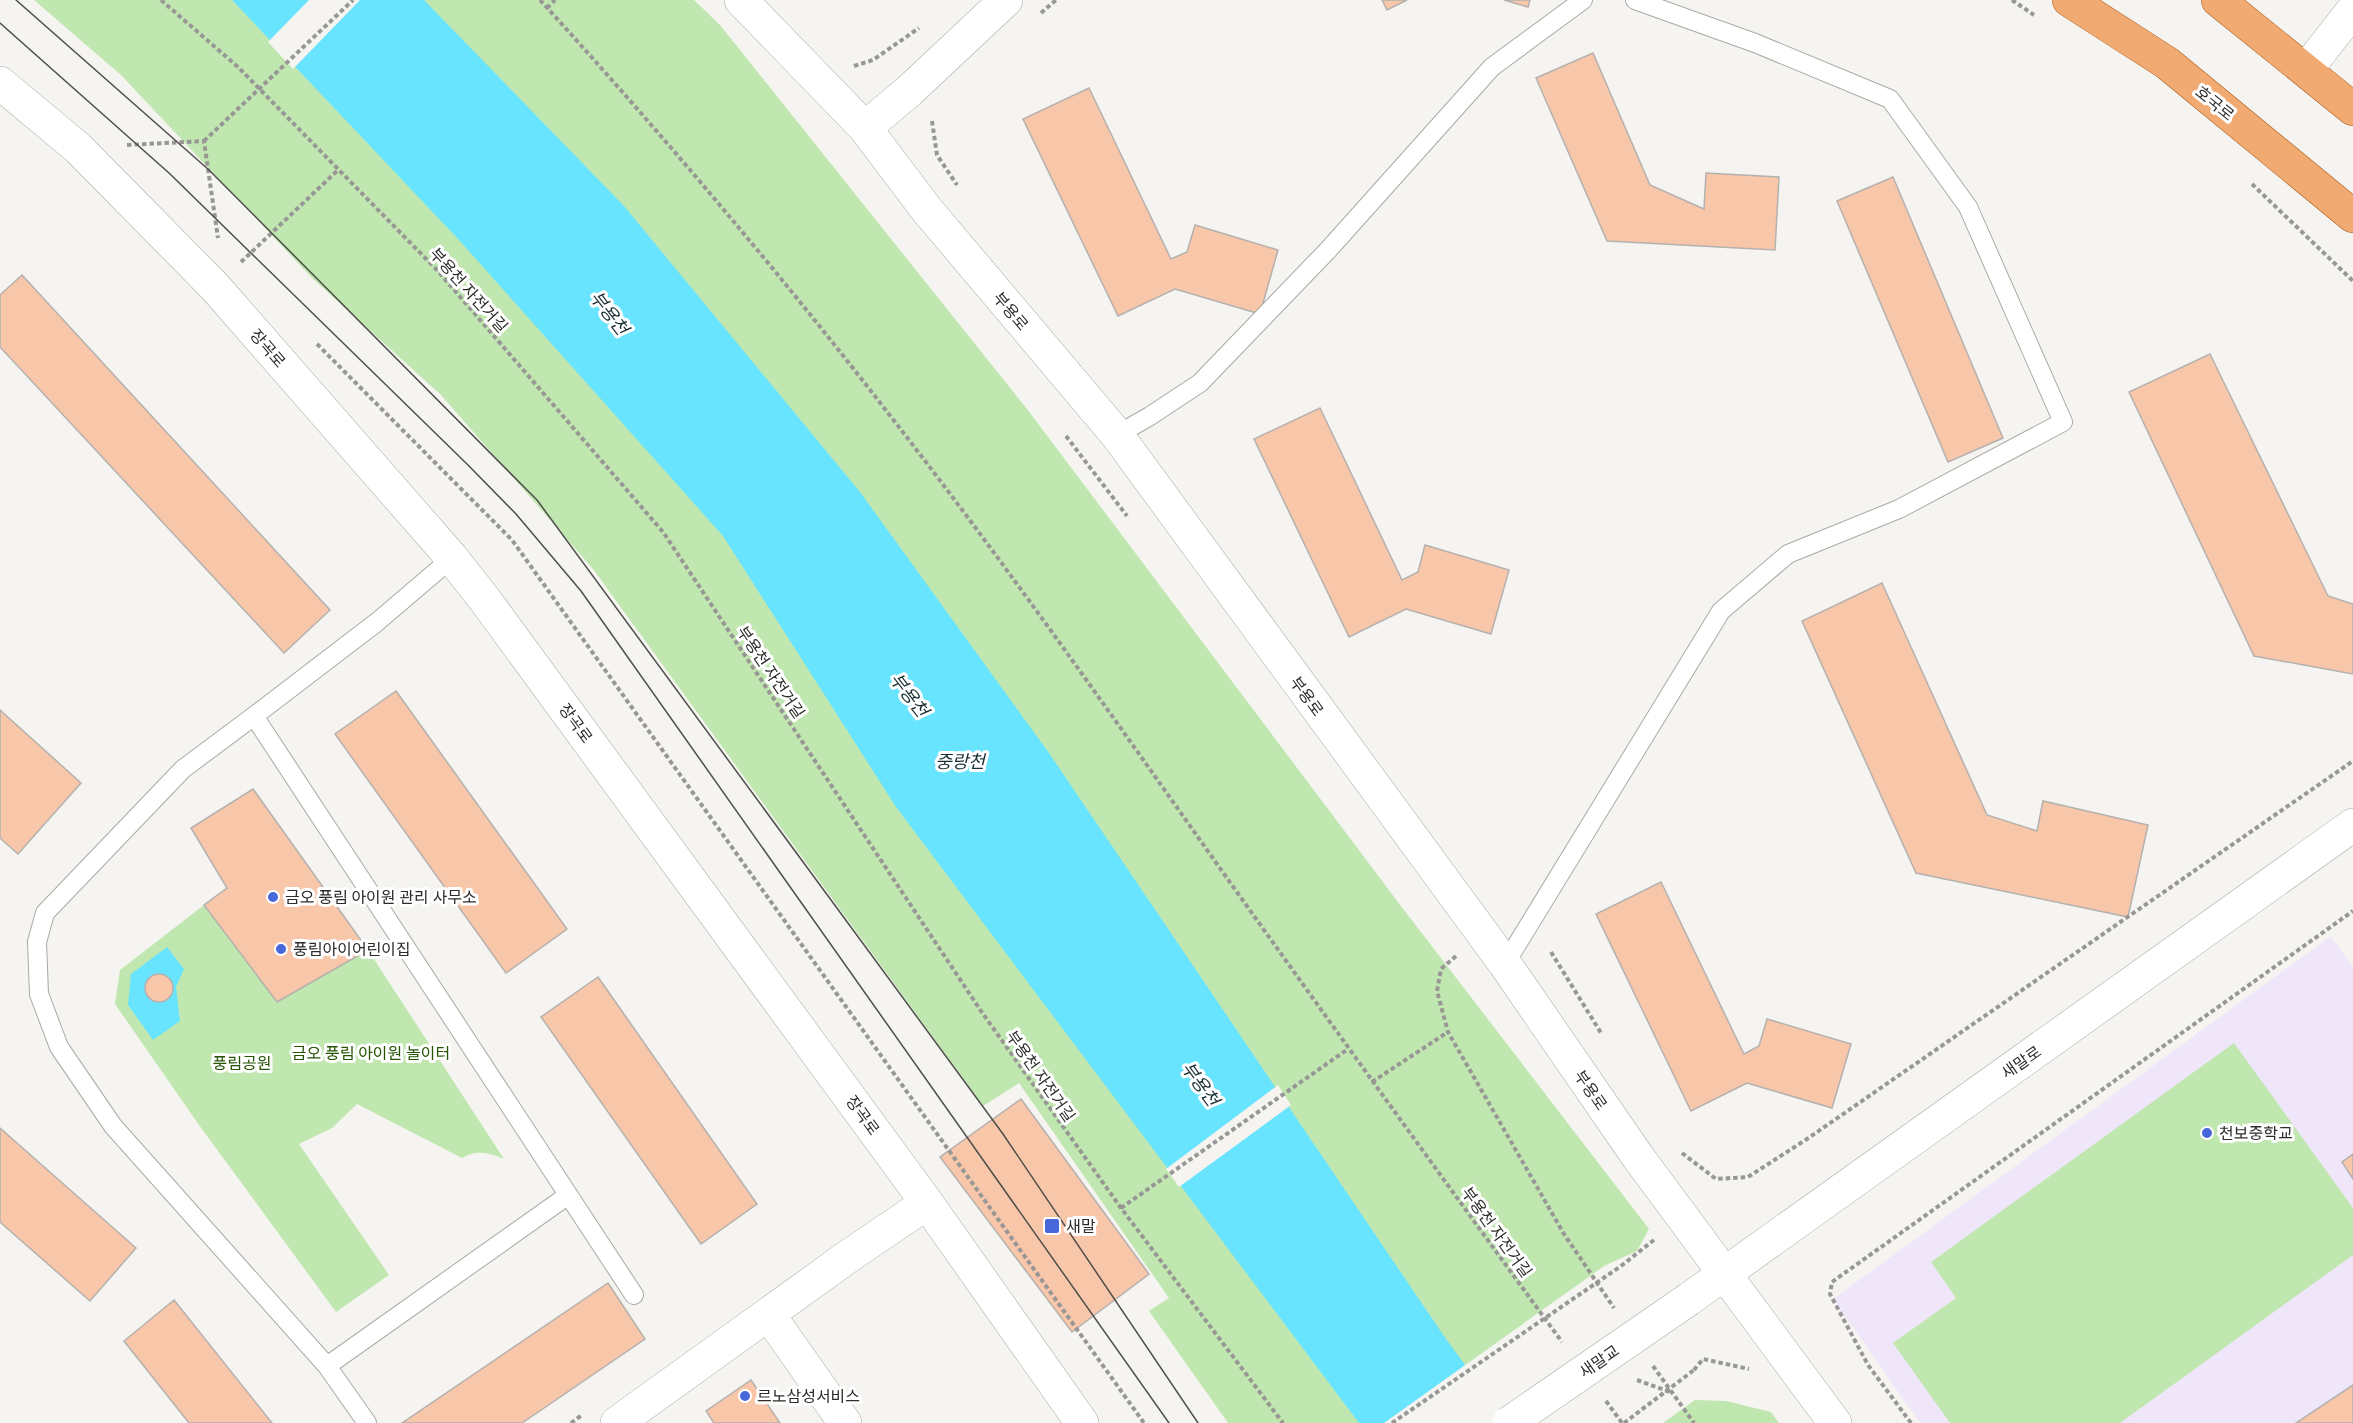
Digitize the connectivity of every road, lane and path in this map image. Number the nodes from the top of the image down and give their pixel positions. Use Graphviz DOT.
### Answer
graph roads {
  1 [pos="161,0"];
  2 [pos="353,0"];
  3 [pos="540,0"];
  4 [pos="555,0"];
  5 [pos="741,0"];
  6 [pos="1006,0"];
  7 [pos="1056,0"];
  8 [pos="1583,0"];
  9 [pos="1635,0"];
  10 [pos="2068,0"];
  11 [pos="2218,0"];
  12 [pos="547,8"];
  13 [pos="2353,10"];
  14 [pos="1038,16"];
  15 [pos="921,26"];
  16 [pos="850,68"];
  17 [pos="2306,70"];
  18 [pos="0,82"];
  19 [pos="2353,109"];
  20 [pos="930,110"];
  21 [pos="865,128"];
  22 [pos="204,141"];
  23 [pos="78,148"];
  24 [pos="338,170"];
  25 [pos="964,194"];
  26 [pos="2352,215"];
  27 [pos="219,242"];
  28 [pos="239,265"];
  29 [pos="313,340"];
  30 [pos="1065,434"];
  31 [pos="1117,435"];
  32 [pos="1130,519"];
  33 [pos="452,558"];
  34 [pos="254,716"];
  35 [pos="2353,761"];
  36 [pos="2353,825"];
  37 [pos="2353,911"];
  38 [pos="1481,933"];
  39 [pos="1551,952"];
  40 [pos="1505,964"];
  41 [pos="1448,1032"];
  42 [pos="1605,1041"];
  43 [pos="1348,1049"];
  44 [pos="1372,1082"];
  45 [pos="1674,1147"];
  46 [pos="567,1196"];
  47 [pos="927,1203"];
  48 [pos="1121,1208"];
  49 [pos="1621,1266"];
  50 [pos="1725,1273"];
  51 [pos="634,1295"];
  52 [pos="1689,1299"];
  53 [pos="1617,1313"];
  54 [pos="769,1315"];
  55 [pos="1565,1346"];
  56 [pos="1650,1362"];
  57 [pos="327,1366"];
  58 [pos="1754,1371"];
  59 [pos="1601,1394"];
  60 [pos="603,1416"];
  61 [pos="368,1423"];
  62 [pos="571,1423"];
  63 [pos="845,1423"];
  64 [pos="1082,1423"];
  65 [pos="1144,1423"];
  66 [pos="1283,1423"];
  67 [pos="1392,1423"];
  68 [pos="1509,1423"];
  69 [pos="1623,1423"];
  70 [pos="1694,1423"];
  71 [pos="1835,1423"];
  72 [pos="1911,1423"];
  1 -- 24 [label="path, 부용천 자전거길"];
  2 -- 22 [label="path, bridge"];
  3 -- 12 [label="path, 부용천 자전거길"];
  4 -- 12 [label="path"];
  5 -- 21 [label="street, 부용로"];
  6 -- 21 [label="street"];
  7 -- 14 [label="path"];
  8 -- 31 [label="lane"];
  9 -- 40 [label="lane"];
  10 -- 26 [label="main road, 호국로"];
  11 -- 17 [label="main road"];
  12 -- 43 [label="path, 부용천 자전거길"];
  13 -- 17 [label="street"];
  15 -- 16 [label="path"];
  17 -- 19 [label="main road"];
  18 -- 23 [label="street, 장곡로"];
  20 -- 25 [label="path"];
  21 -- 31 [label="street, 부용로"];
  22 -- 23 [label="path"];
  22 -- 27 [label="path"];
  23 -- 33 [label="street, 장곡로"];
  24 -- 28 [label="path"];
  24 -- 48 [label="path, 부용천 자전거길"];
  29 -- 65 [label="path"];
  30 -- 32 [label="path"];
  31 -- 38 [label="street, 부용로"];
  33 -- 34 [label="lane"];
  33 -- 47 [label="street, 장곡로"];
  34 -- 46 [label="lane"];
  34 -- 57 [label="lane"];
  35 -- 45 [label="path"];
  36 -- 50 [label="street, 새말로"];
  37 -- 72 [label="path"];
  38 -- 40 [label="street, 부용로"];
  38 -- 41 [label="path"];
  39 -- 42 [label="path"];
  40 -- 50 [label="street, 부용로"];
  41 -- 44 [label="path"];
  41 -- 53 [label="path"];
  43 -- 44 [label="path, 부용천 자전거길"];
  43 -- 48 [label="path"];
  44 -- 55 [label="path, 부용천 자전거길"];
  46 -- 51 [label="lane"];
  46 -- 57 [label="lane"];
  47 -- 54 [label="street"];
  47 -- 64 [label="street, 장곡로"];
  48 -- 66 [label="path, 부용천 자전거길"];
  49 -- 67 [label="path, bridge"];
  50 -- 52 [label="street, 새말로"];
  50 -- 71 [label="street, 부용로"];
  52 -- 68 [label="street, 새말교, bridge"];
  54 -- 60 [label="street"];
  54 -- 63 [label="street"];
  56 -- 70 [label="path"];
  57 -- 61 [label="lane"];
  58 -- 69 [label="path, bridge"];
  59 -- 69 [label="path"];
  60 -- 62 [label="path"];
}
